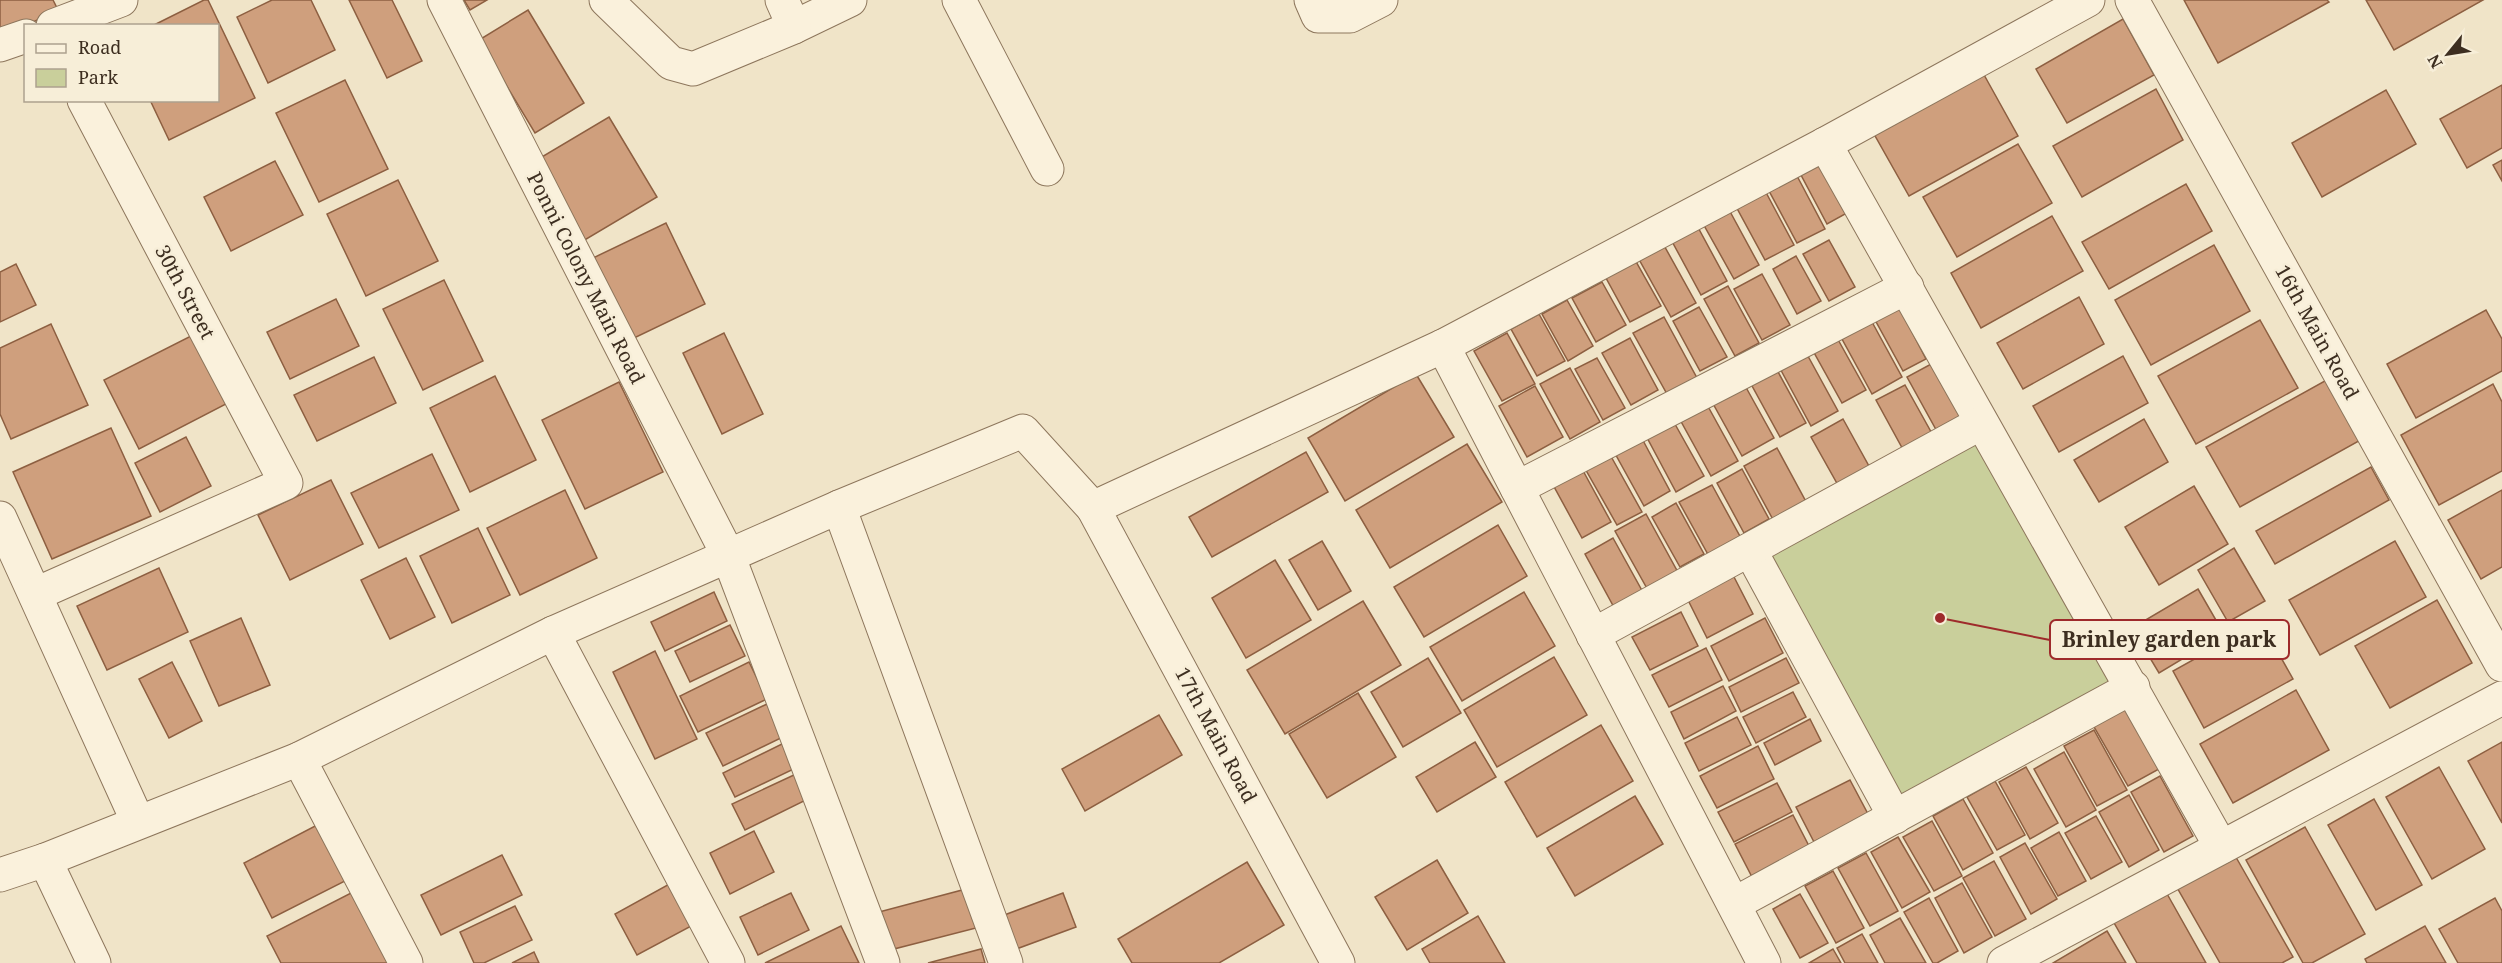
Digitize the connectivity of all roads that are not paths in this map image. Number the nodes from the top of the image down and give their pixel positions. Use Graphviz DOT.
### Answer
graph roads {
  1 [pos="121,0"];
  2 [pos="444,0"];
  3 [pos="606,0"];
  4 [pos="850,0"];
  5 [pos="959,0"];
  6 [pos="1311,0"];
  7 [pos="1381,0"];
  8 [pos="2088,0"];
  9 [pos="2132,0"];
  10 [pos="788,14"];
  11 [pos="58,24"];
  12 [pos="24,37"];
  13 [pos="0,45"];
  14 [pos="85,102"];
  15 [pos="1825,144"];
  16 [pos="1047,169"];
  17 [pos="1907,287"];
  18 [pos="1443,346"];
  19 [pos="1981,423"];
  20 [pos="1517,488"];
  21 [pos="839,507"];
  22 [pos="1093,508"];
  23 [pos="0,518"];
  24 [pos="1750,550"];
  25 [pos="728,555"];
  26 [pos="36,594"];
  27 [pos="553,633"];
  28 [pos="1593,635"];
  29 [pos="2502,665"];
  30 [pos="2133,687"];
  31 [pos="2502,698"];
  32 [pos="299,759"];
  33 [pos="1895,817"];
  34 [pos="138,822"];
  35 [pos="2221,847"];
  36 [pos="45,860"];
  37 [pos="0,875"];
  38 [pos="1734,904"];
  39 [pos="94,963"];
  40 [pos="405,963"];
  41 [pos="728,963"];
  42 [pos="883,963"];
  43 [pos="1006,963"];
  44 [pos="1338,963"];
  45 [pos="1764,963"];
  46 [pos="2004,963"];
  1 -- 11 [label="street"];
  2 -- 25 [label="street, Ponni Colony Main Road"];
  3 -- 10 [label="street"];
  4 -- 10 [label="street"];
  5 -- 16 [label="street"];
  6 -- 7 [label="street"];
  8 -- 15 [label="street"];
  9 -- 29 [label="street, 16th Main Road"];
  12 -- 13 [label="street"];
  14 -- 26 [label="street, 30th Street"];
  15 -- 17 [label="street"];
  15 -- 18 [label="street"];
  17 -- 19 [label="street"];
  17 -- 20 [label="street"];
  18 -- 20 [label="street"];
  18 -- 22 [label="street"];
  19 -- 24 [label="street"];
  19 -- 30 [label="street"];
  20 -- 28 [label="street"];
  21 -- 22 [label="street, 17th Main Road"];
  21 -- 25 [label="street"];
  21 -- 43 [label="street"];
  22 -- 44 [label="street, 17th Main Road"];
  23 -- 26 [label="street"];
  24 -- 28 [label="street"];
  24 -- 33 [label="street"];
  25 -- 27 [label="street"];
  25 -- 42 [label="street, Ponni Colony Main Road"];
  26 -- 34 [label="street"];
  27 -- 32 [label="street"];
  27 -- 41 [label="street"];
  28 -- 38 [label="street"];
  30 -- 33 [label="street"];
  30 -- 35 [label="street"];
  31 -- 35 [label="street"];
  32 -- 34 [label="street"];
  32 -- 40 [label="street"];
  33 -- 38 [label="street"];
  34 -- 36 [label="street"];
  35 -- 46 [label="street"];
  36 -- 37 [label="street"];
  36 -- 39 [label="street"];
  38 -- 45 [label="street"];
}
